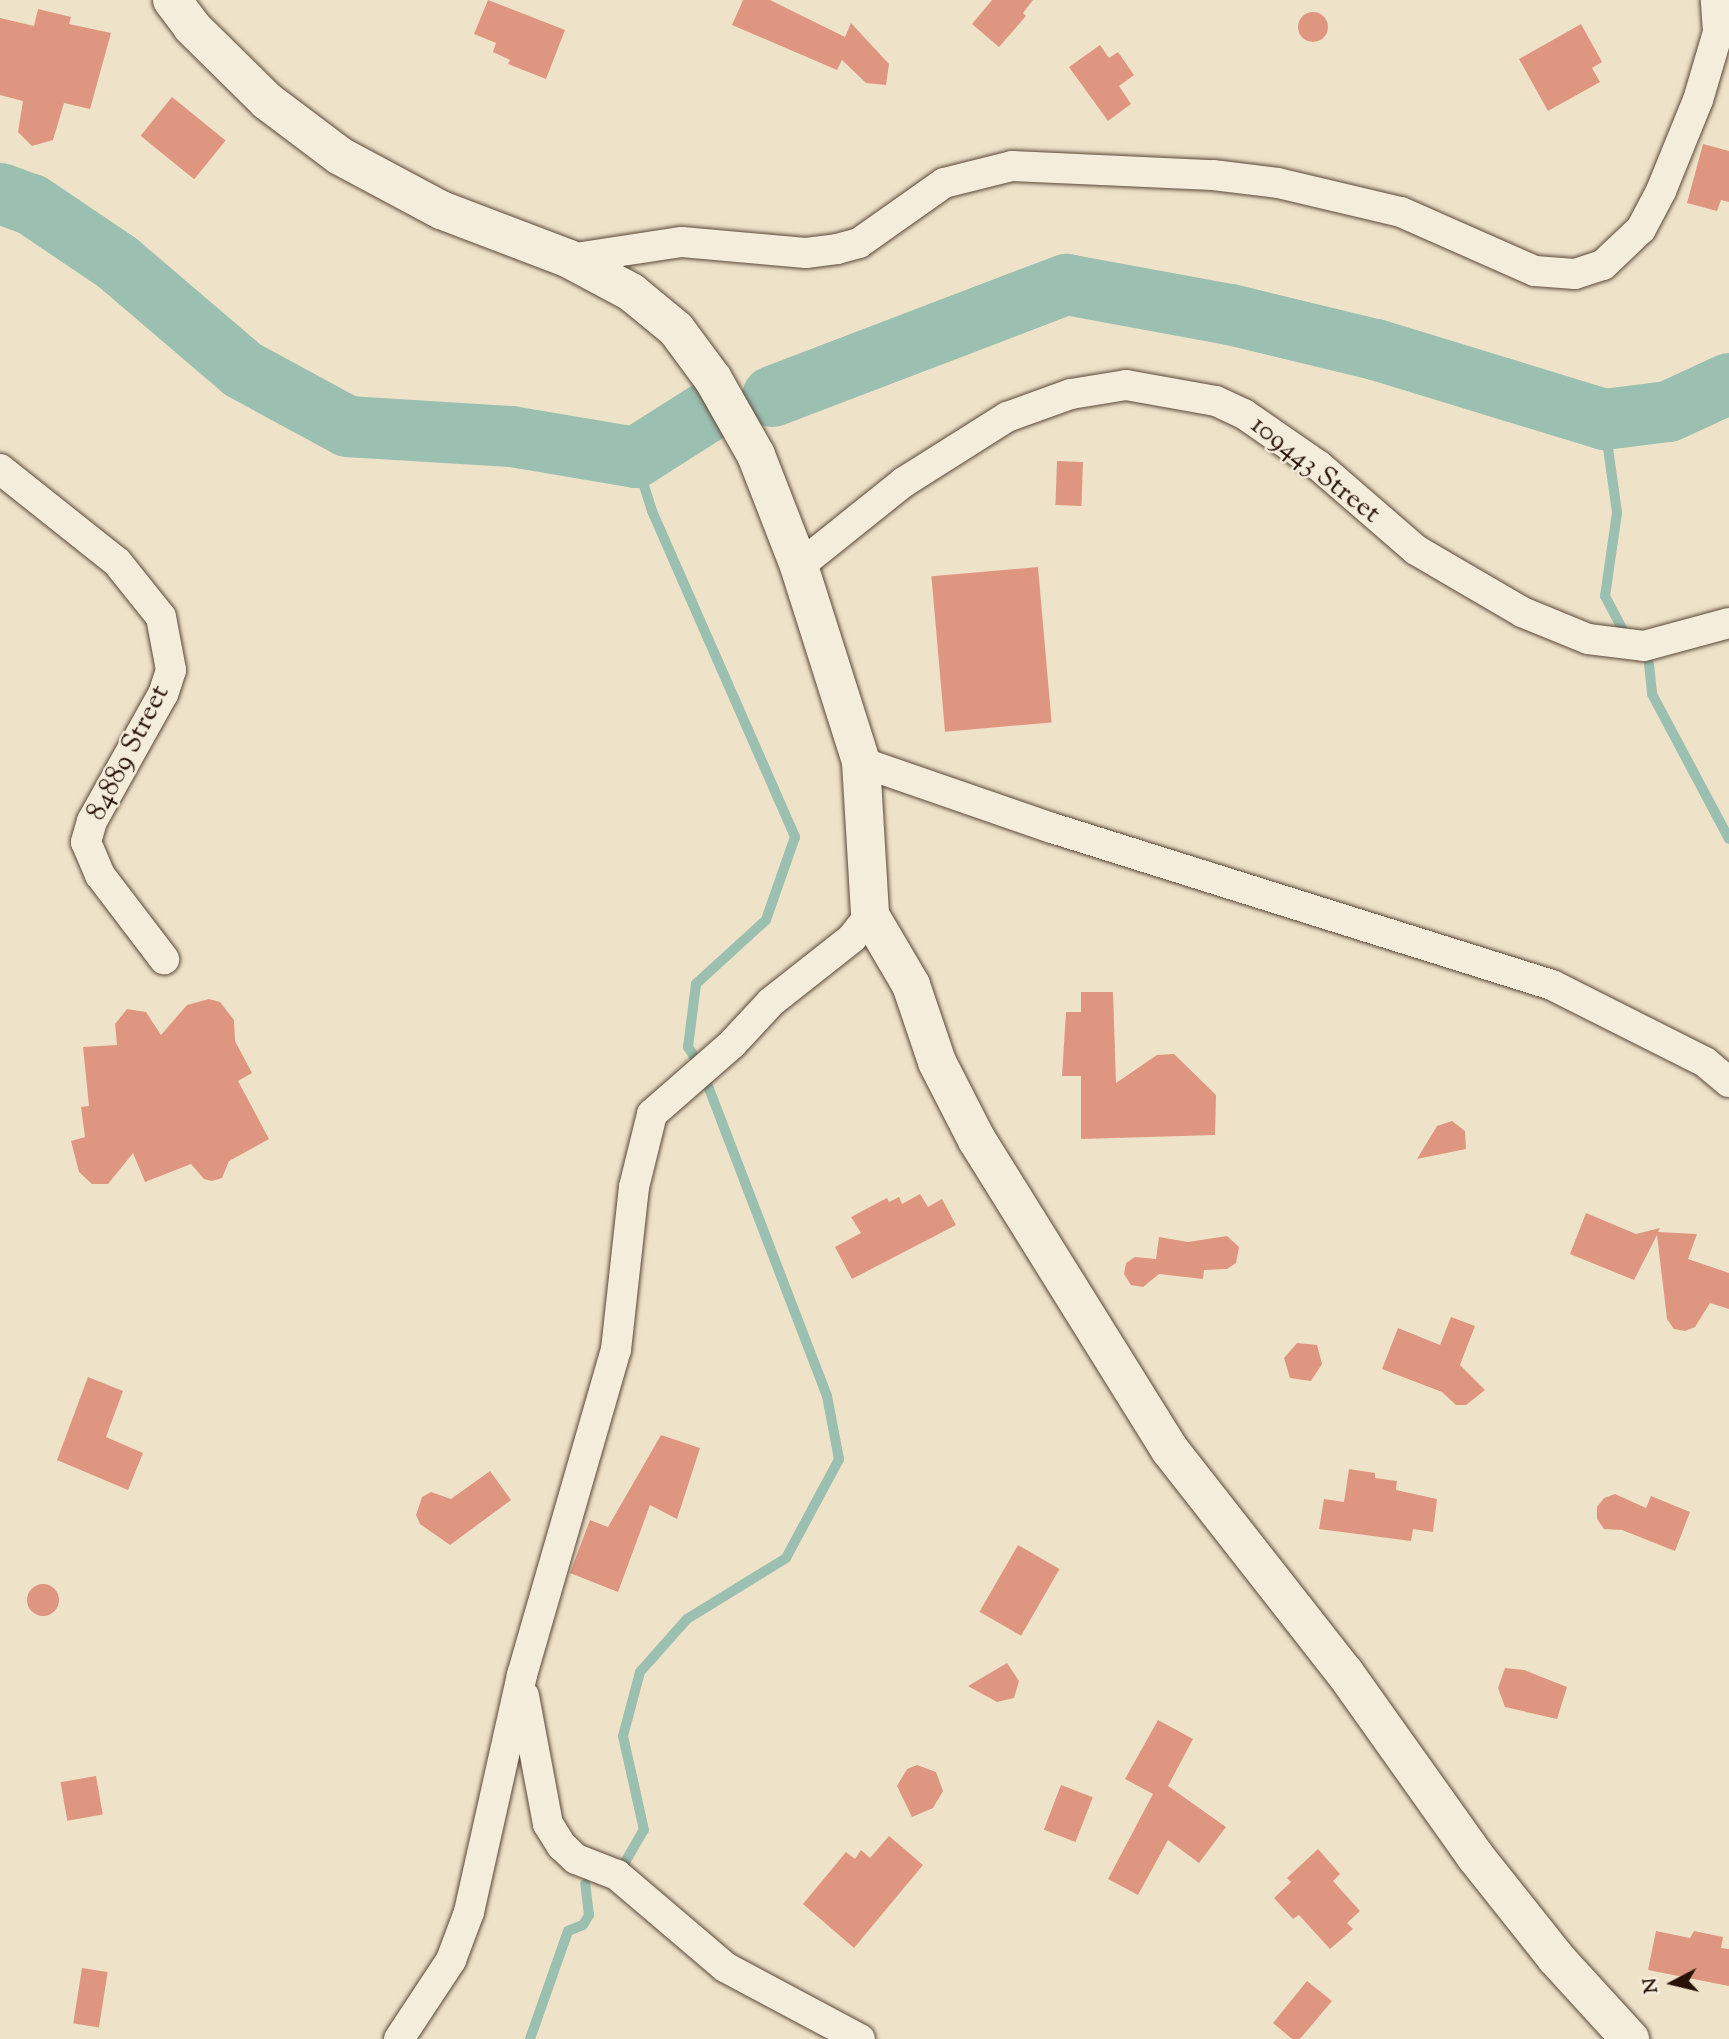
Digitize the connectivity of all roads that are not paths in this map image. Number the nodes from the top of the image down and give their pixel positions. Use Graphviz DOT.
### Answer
graph roads {
  1 [pos="172,0"];
  2 [pos="1716,0"];
  3 [pos="569,259"];
  4 [pos="0,469"];
  5 [pos="799,566"];
  6 [pos="1729,623"];
  7 [pos="861,762"];
  8 [pos="870,915"];
  9 [pos="164,959"];
  10 [pos="1729,1082"];
  11 [pos="522,1675"];
  12 [pos="399,2039"];
  13 [pos="860,2039"];
  14 [pos="1630,2039"];
  1 -- 3 [label="street"];
  2 -- 3 [label="street"];
  3 -- 5 [label="street"];
  4 -- 9 [label="street, 84889 Street"];
  5 -- 6 [label="street, 109443 Street"];
  5 -- 7 [label="street"];
  7 -- 8 [label="street"];
  7 -- 10 [label="street"];
  8 -- 11 [label="street"];
  8 -- 14 [label="street"];
  11 -- 12 [label="street"];
  11 -- 13 [label="street"];
}
